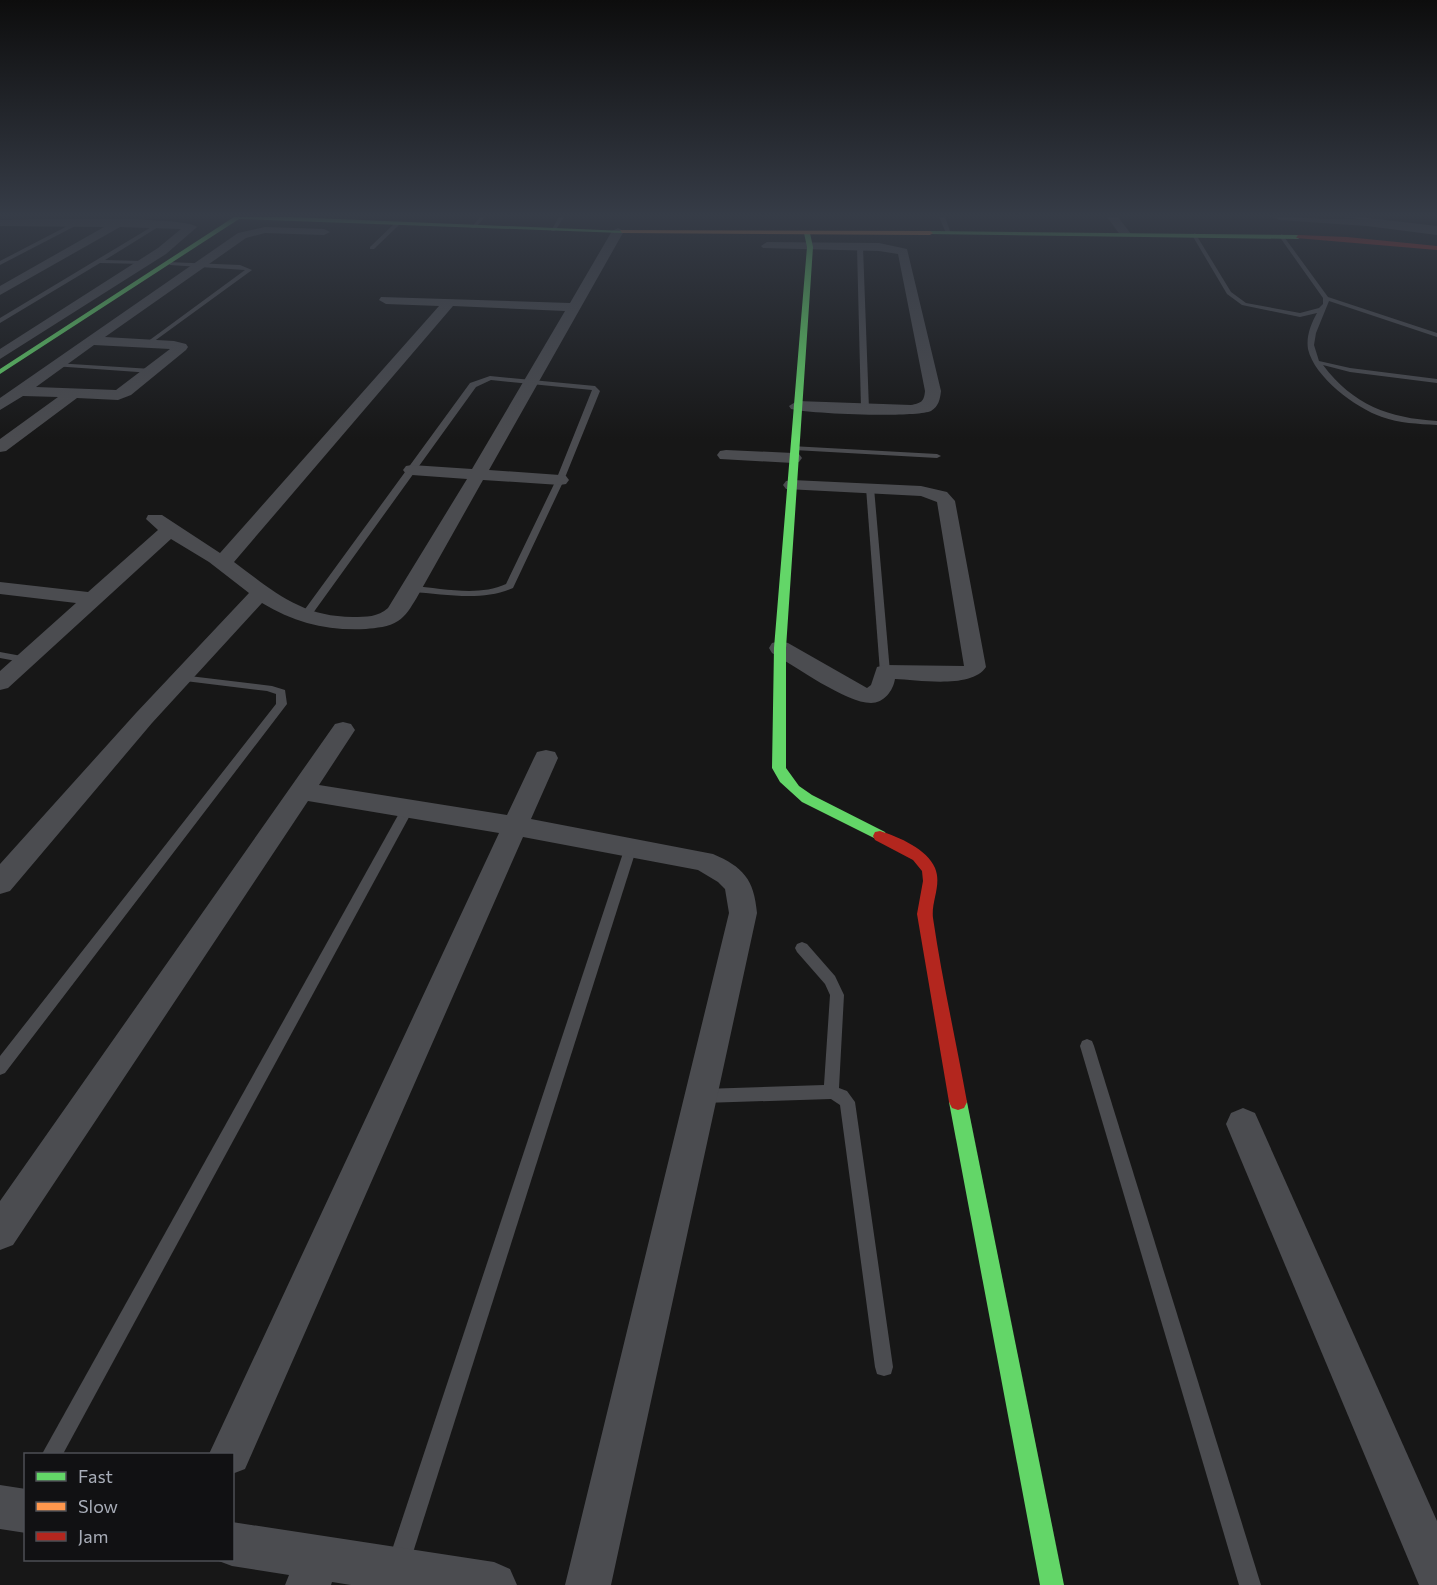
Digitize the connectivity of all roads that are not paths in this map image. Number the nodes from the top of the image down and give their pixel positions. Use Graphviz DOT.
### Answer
graph roads {
  1 [pos="49,291"];
  2 [pos="99,291"];
  3 [pos="126,291"];
  4 [pos="162,291"];
  5 [pos="221,291"];
  6 [pos="583,291"];
  7 [pos="805,291"];
  8 [pos="861,291"];
  9 [pos="912,291"];
  10 [pos="1227,291"];
  11 [pos="1321,291"];
  12 [pos="1326,298"];
  13 [pos="386,300"];
  14 [pos="450,302"];
  15 [pos="574,307"];
  16 [pos="1321,310"];
  17 [pos="0,321"];
  18 [pos="1437,335"];
  19 [pos="92,341"];
  20 [pos="149,344"];
  21 [pos="0,355"];
  22 [pos="1317,362"];
  23 [pos="56,365"];
  24 [pos="4,369"];
  25 [pos="152,371"];
  26 [pos="1436,379"];
  27 [pos="532,382"];
  28 [pos="20,391"];
  29 [pos="72,394"];
  30 [pos="0,405"];
  31 [pos="797,406"];
  32 [pos="865,409"];
  33 [pos="1437,423"];
  34 [pos="0,447"];
  35 [pos="794,453"];
  36 [pos="726,455"];
  37 [pos="937,456"];
  38 [pos="412,470"];
  39 [pos="478,475"];
  40 [pos="560,480"];
  41 [pos="792,485"];
  42 [pos="870,488"];
  43 [pos="222,563"];
  44 [pos="0,588"];
  45 [pos="412,589"];
  46 [pos="261,592"];
  47 [pos="95,599"];
  48 [pos="304,618"];
  49 [pos="780,648"];
  50 [pos="0,655"];
  51 [pos="27,660"];
  52 [pos="885,672"];
  53 [pos="181,678"];
  54 [pos="0,684"];
  55 [pos="343,730"];
  56 [pos="546,758"];
  57 [pos="301,791"];
  58 [pos="408,808"];
  59 [pos="515,826"];
  60 [pos="631,847"];
  61 [pos="0,883"];
  62 [pos="802,948"];
  63 [pos="1088,1046"];
  64 [pos="0,1068"];
  65 [pos="831,1092"];
  66 [pos="702,1096"];
  67 [pos="1243,1124"];
  68 [pos="0,1232"];
  69 [pos="884,1367"];
  70 [pos="53,1453"];
  71 [pos="231,1453"];
  72 [pos="234,1545"];
  73 [pos="397,1570"];
  74 [pos="313,1571"];
  75 [pos="1437,1572"];
  76 [pos="494,1585"];
  77 [pos="588,1585"];
  78 [pos="1052,1585"];
  79 [pos="1250,1585"];
  1 -- 17 [label="lane"];
  2 -- 21 [label="street"];
  3 -- 24 [label="street"];
  4 -- 19 [label="street"];
  5 -- 20 [label="lane"];
  6 -- 15 [label="street"];
  7 -- 31 [label="street"];
  8 -- 32 [label="lane"];
  9 -- 32 [label="street"];
  10 -- 16 [label="lane"];
  11 -- 12 [label="lane"];
  12 -- 16 [label="lane"];
  12 -- 18 [label="lane"];
  13 -- 14 [label="street"];
  14 -- 15 [label="street"];
  14 -- 43 [label="street"];
  15 -- 27 [label="street"];
  16 -- 22 [label="lane"];
  19 -- 20 [label="street"];
  19 -- 23 [label="street"];
  20 -- 25 [label="street"];
  22 -- 26 [label="lane"];
  22 -- 33 [label="lane"];
  23 -- 24 [label="street"];
  23 -- 25 [label="lane"];
  23 -- 28 [label="street"];
  25 -- 29 [label="street"];
  27 -- 38 [label="lane"];
  27 -- 39 [label="street"];
  27 -- 40 [label="lane"];
  28 -- 29 [label="street"];
  28 -- 30 [label="street"];
  29 -- 34 [label="street"];
  31 -- 32 [label="street"];
  31 -- 35 [label="street"];
  35 -- 36 [label="street"];
  35 -- 37 [label="lane"];
  35 -- 41 [label="street"];
  38 -- 39 [label="street"];
  38 -- 48 [label="lane"];
  39 -- 40 [label="street"];
  39 -- 45 [label="street"];
  40 -- 45 [label="lane"];
  41 -- 42 [label="street"];
  41 -- 49 [label="street"];
  42 -- 52 [label="lane"];
  42 -- 52 [label="street"];
  43 -- 46 [label="street"];
  43 -- 47 [label="street"];
  44 -- 47 [label="street"];
  45 -- 48 [label="street"];
  46 -- 48 [label="street"];
  46 -- 53 [label="street"];
  47 -- 51 [label="street"];
  49 -- 52 [label="street"];
  49 -- 78 [label="street"];
  50 -- 51 [label="lane"];
  51 -- 54 [label="street"];
  53 -- 61 [label="street"];
  53 -- 64 [label="lane"];
  55 -- 57 [label="street"];
  56 -- 59 [label="street"];
  57 -- 58 [label="street"];
  57 -- 68 [label="street"];
  58 -- 59 [label="street"];
  58 -- 70 [label="lane"];
  59 -- 60 [label="street"];
  59 -- 71 [label="street"];
  60 -- 66 [label="street"];
  60 -- 73 [label="lane"];
  62 -- 65 [label="lane"];
  63 -- 79 [label="lane"];
  65 -- 66 [label="lane"];
  65 -- 69 [label="lane"];
  66 -- 77 [label="street"];
  67 -- 75 [label="street"];
  72 -- 74 [label="street"];
  73 -- 74 [label="street"];
  73 -- 76 [label="street"];
}
